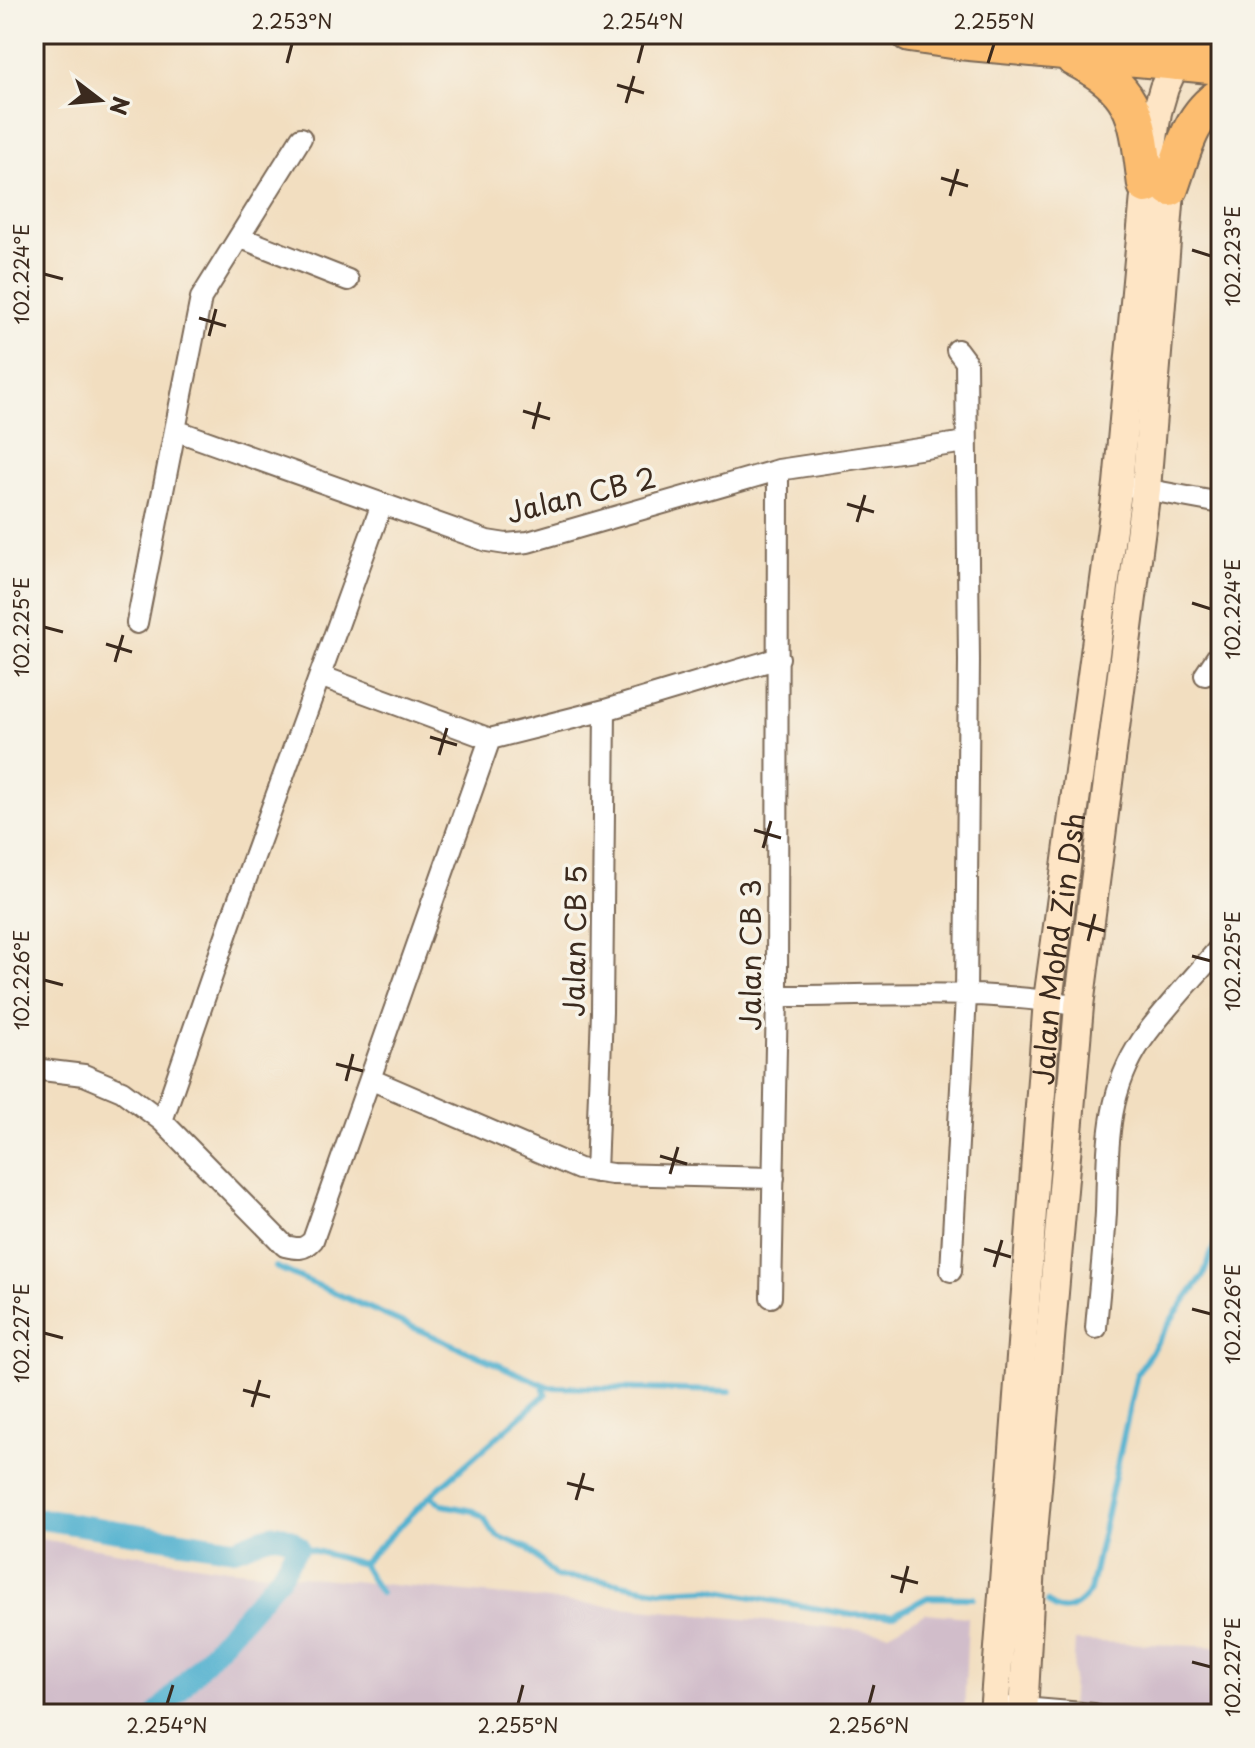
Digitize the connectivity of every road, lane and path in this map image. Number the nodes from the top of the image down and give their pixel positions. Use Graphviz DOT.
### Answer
graph roads {
  1 [pos="910,34"];
  2 [pos="1147,34"];
  3 [pos="1221,35"];
  4 [pos="1059,50"];
  5 [pos="1176,62"];
  6 [pos="1221,66"];
  7 [pos="1221,96"];
  8 [pos="301,138"];
  9 [pos="1158,186"];
  10 [pos="239,237"];
  11 [pos="348,280"];
  12 [pos="957,350"];
  13 [pos="175,430"];
  14 [pos="966,442"];
  15 [pos="778,470"];
  16 [pos="1118,484"];
  17 [pos="1146,489"];
  18 [pos="1221,503"];
  19 [pos="382,504"];
  20 [pos="137,623"];
  21 [pos="1221,651"];
  22 [pos="779,658"];
  23 [pos="1205,675"];
  24 [pos="320,676"];
  25 [pos="605,710"];
  26 [pos="490,739"];
  27 [pos="1221,946"];
  28 [pos="777,996"];
  29 [pos="966,996"];
  30 [pos="1048,1000"];
  31 [pos="1079,1006"];
  32 [pos="34,1069"];
  33 [pos="370,1079"];
  34 [pos="162,1121"];
  35 [pos="596,1172"];
  36 [pos="774,1178"];
  37 [pos="951,1271"];
  38 [pos="771,1297"];
  39 [pos="1096,1328"];
  40 [pos="994,1710"];
  41 [pos="1023,1710"];
  42 [pos="1088,1714"];
  43 [pos="1094,1714"];
  1 -- 4 [label="highway"];
  2 -- 5 [label="highway"];
  3 -- 5 [label="highway"];
  4 -- 5 [label="highway"];
  4 -- 9 [label="highway"];
  5 -- 6 [label="highway"];
  5 -- 9 [label="main road"];
  7 -- 9 [label="highway"];
  8 -- 10 [label="street"];
  9 -- 16 [label="main road, Jalan Mohd Zin Dsh"];
  9 -- 17 [label="main road, Jalan Mohd Zin Dsh"];
  10 -- 11 [label="street"];
  10 -- 13 [label="street"];
  12 -- 14 [label="street"];
  13 -- 19 [label="street, Jalan CB 2"];
  13 -- 20 [label="street"];
  14 -- 15 [label="street, Jalan CB 2"];
  14 -- 29 [label="street"];
  15 -- 19 [label="street, Jalan CB 2"];
  15 -- 22 [label="street, Jalan CB 3"];
  16 -- 17 [label="street"];
  16 -- 30 [label="main road, Jalan Mohd Zin Dsh"];
  17 -- 18 [label="street"];
  17 -- 31 [label="main road, Jalan Mohd Zin Dsh"];
  19 -- 24 [label="street"];
  21 -- 23 [label="street"];
  22 -- 25 [label="street"];
  22 -- 28 [label="street, Jalan CB 3"];
  24 -- 26 [label="street"];
  24 -- 34 [label="street"];
  25 -- 26 [label="street"];
  25 -- 35 [label="street, Jalan CB 5"];
  26 -- 33 [label="street"];
  27 -- 39 [label="street"];
  28 -- 29 [label="street"];
  28 -- 36 [label="street, Jalan CB 3"];
  29 -- 30 [label="street"];
  29 -- 37 [label="street"];
  30 -- 31 [label="street"];
  30 -- 40 [label="main road, Jalan Mohd Zin Dsh"];
  31 -- 41 [label="main road, Jalan Mohd Zin Dsh"];
  32 -- 34 [label="street"];
  33 -- 34 [label="street"];
  33 -- 35 [label="street"];
  35 -- 36 [label="street"];
  36 -- 38 [label="street, Jalan CB 3"];
  40 -- 41 [label="street"];
  41 -- 42 [label="street"];
  42 -- 43 [label="street"];
}
